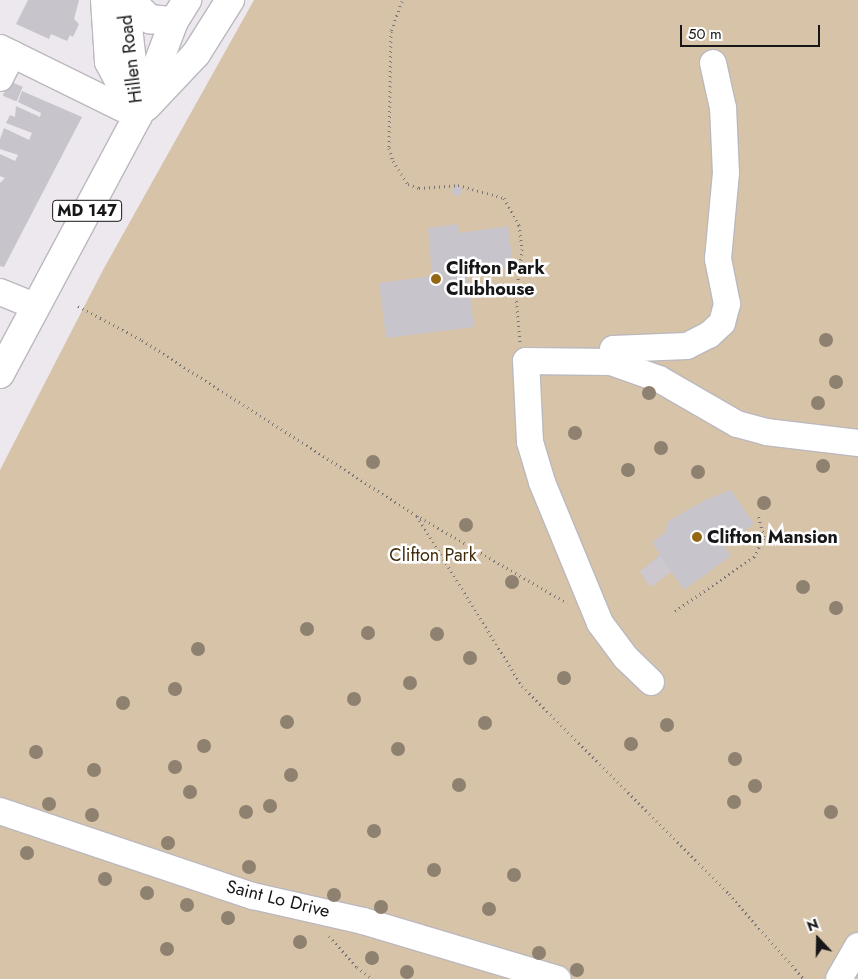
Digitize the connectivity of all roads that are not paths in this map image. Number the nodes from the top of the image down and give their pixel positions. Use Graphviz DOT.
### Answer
graph roads {
  1 [pos="104,0"];
  2 [pos="125,0"];
  3 [pos="130,0"];
  4 [pos="230,0"];
  5 [pos="180,10"];
  6 [pos="6,51"];
  7 [pos="713,63"];
  8 [pos="0,78"];
  9 [pos="138,116"];
  10 [pos="0,292"];
  11 [pos="35,306"];
  12 [pos="613,349"];
  13 [pos="0,374"];
  14 [pos="858,443"];
  15 [pos="651,682"];
  16 [pos="0,811"];
  17 [pos="858,946"];
  18 [pos="558,979"];
  19 [pos="839,979"];
  1 -- 9 [label="main road, Hillen Road"];
  2 -- 9 [label="main road, Hillen Road"];
  3 -- 5 [label="main road"];
  4 -- 9 [label="main road"];
  5 -- 9 [label="main road, MD 147"];
  6 -- 8 [label="street"];
  6 -- 9 [label="street"];
  7 -- 12 [label="street"];
  9 -- 11 [label="main road, MD 147"];
  10 -- 11 [label="street"];
  11 -- 13 [label="main road, MD 147"];
  14 -- 15 [label="street"];
  16 -- 18 [label="street, Saint Lo Drive"];
  17 -- 19 [label="street"];
}
